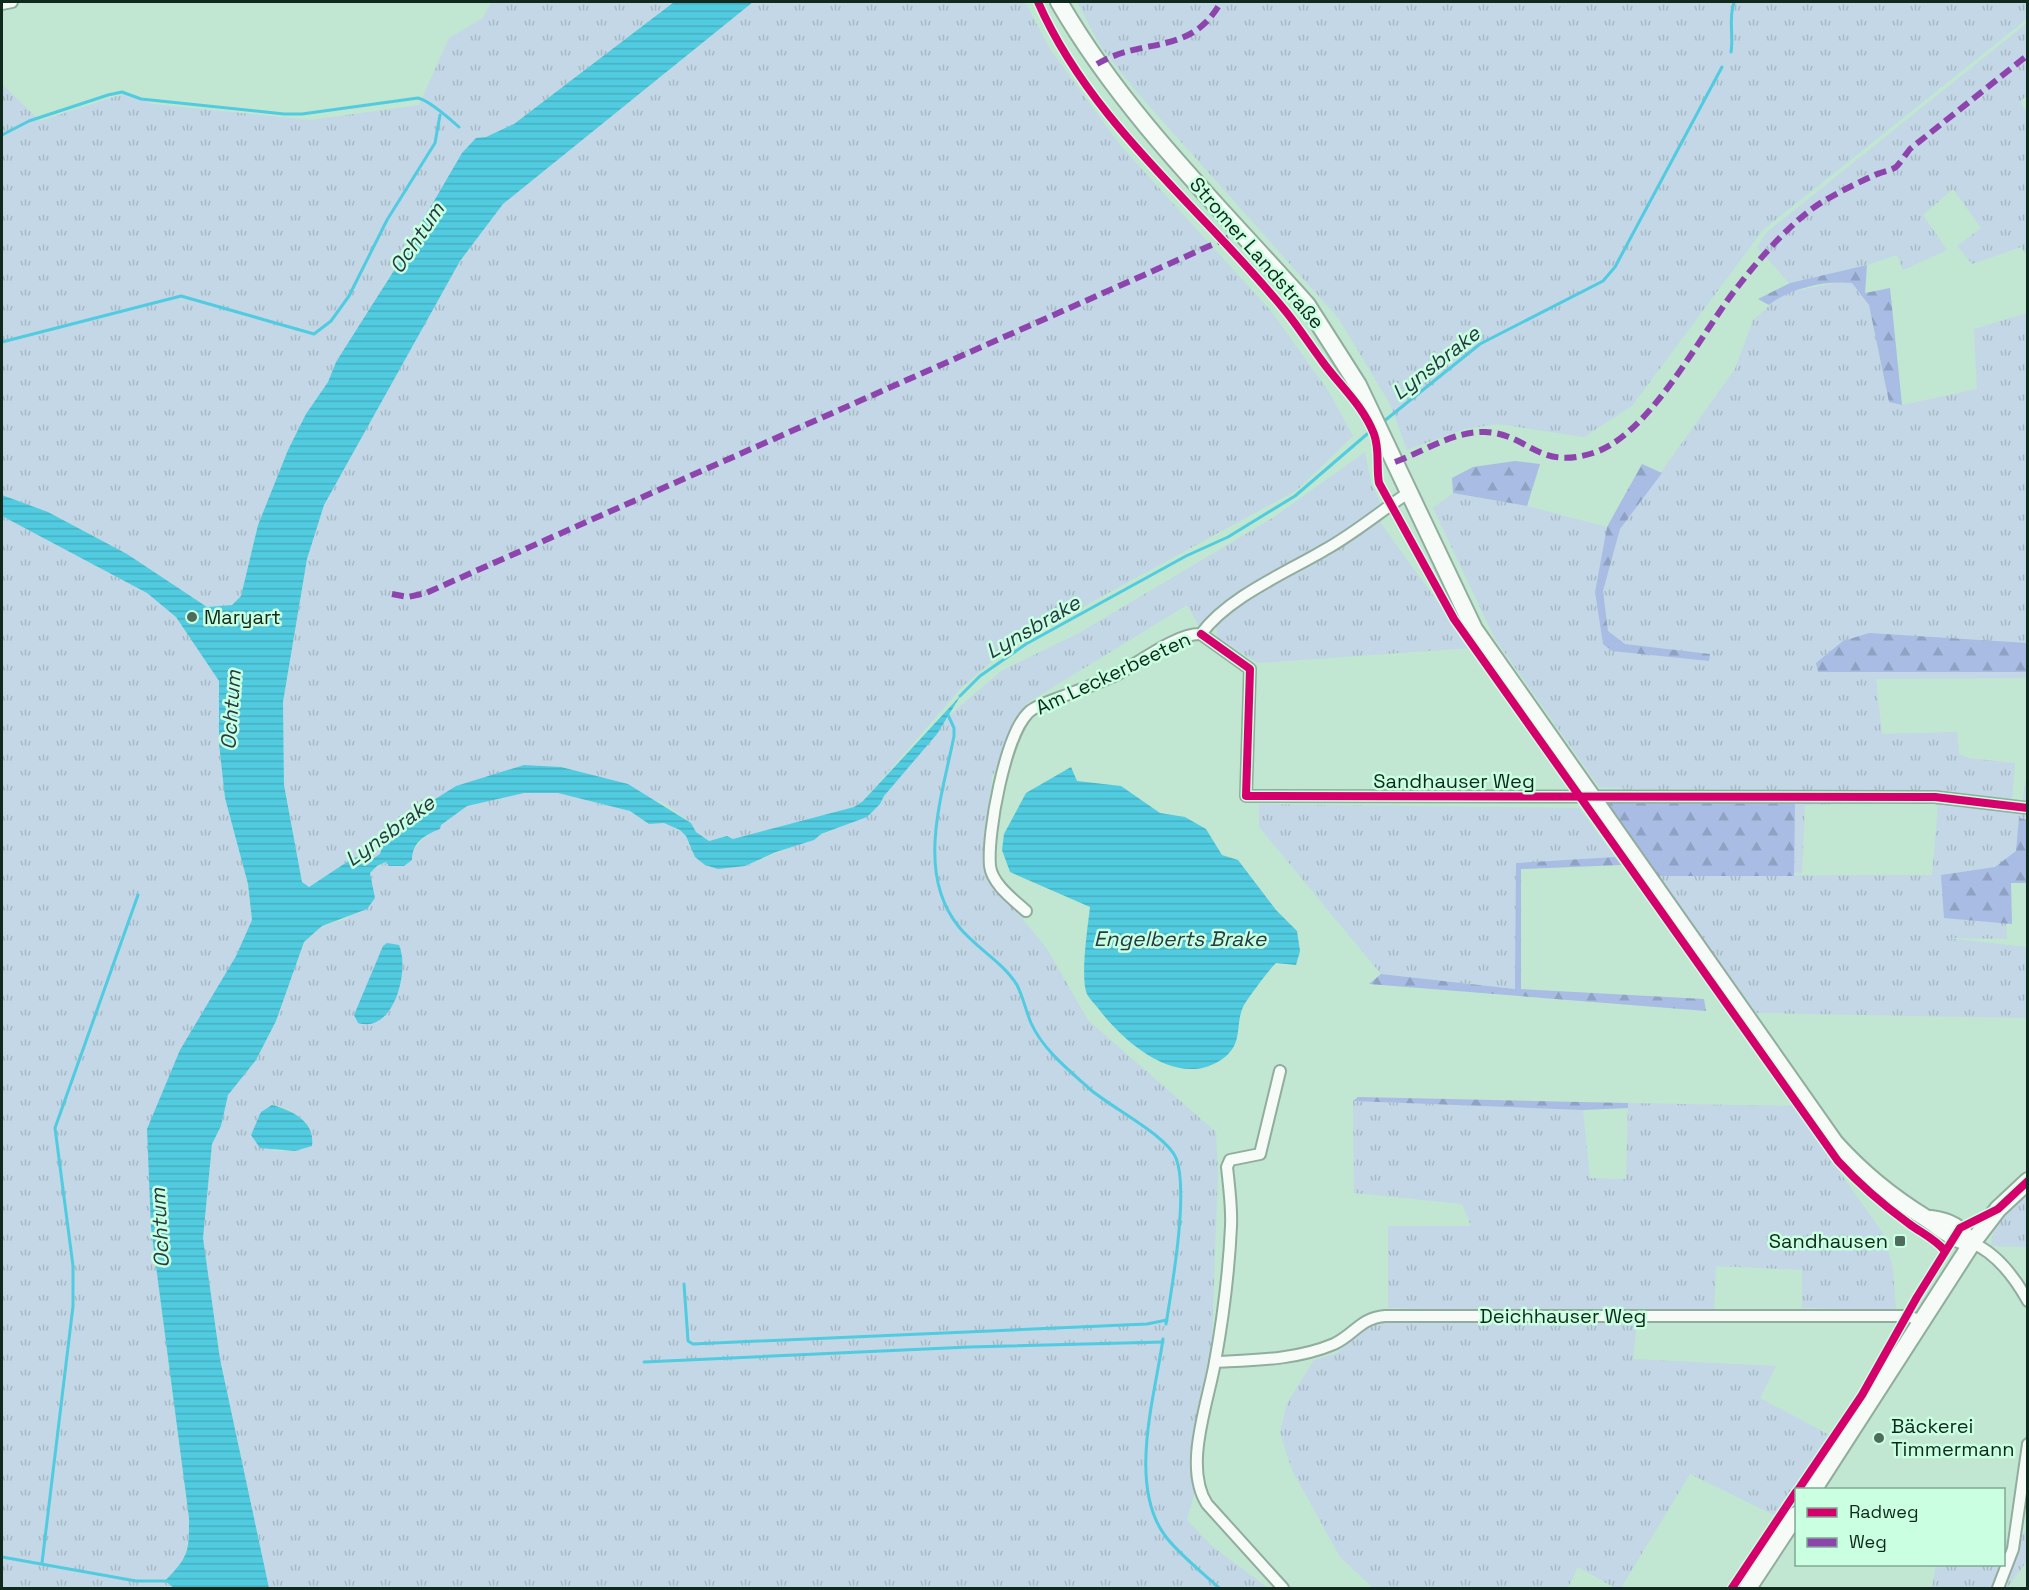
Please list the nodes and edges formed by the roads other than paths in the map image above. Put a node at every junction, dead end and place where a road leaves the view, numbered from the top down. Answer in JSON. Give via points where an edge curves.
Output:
{"nodes":[{"id":1,"x":12,"y":2,"type":"edge"},
{"id":2,"x":1059,"y":2,"type":"edge"},
{"id":3,"x":2,"y":4,"type":"edge"},
{"id":4,"x":1408,"y":493,"type":"junction"},
{"id":5,"x":1201,"y":634,"type":"junction"},
{"id":6,"x":1592,"y":798,"type":"junction"},
{"id":7,"x":2028,"y":808,"type":"edge"},
{"id":8,"x":1026,"y":911,"type":"dead end"},
{"id":9,"x":1280,"y":1071,"type":"dead end"},
{"id":10,"x":2028,"y":1181,"type":"edge"},
{"id":11,"x":1972,"y":1242,"type":"junction"},
{"id":12,"x":2028,"y":1301,"type":"edge"},
{"id":13,"x":1921,"y":1321,"type":"junction"},
{"id":14,"x":1215,"y":1362,"type":"junction"},
{"id":15,"x":2028,"y":1444,"type":"edge"},
{"id":16,"x":1814,"y":1488,"type":"edge"},
{"id":17,"x":1795,"y":1518,"type":"edge"},
{"id":18,"x":1283,"y":1588,"type":"edge"},
{"id":19,"x":1748,"y":1588,"type":"edge"},
{"id":20,"x":1998,"y":1588,"type":"edge"}],
"edges":[{"from":1,"to":3,"type":"street"},
{"from":2,"to":4,"type":"main road","name":"Stromer Landstraße","via":[[1097,64],[1155,138],[1307,304],[1345,361]]},
{"from":4,"to":5,"type":"street","name":"Am Leckerbeeten","via":[[1346,537],[1240,601]]},
{"from":4,"to":6,"type":"main road","name":"Stromer Landstraße","via":[[1474,629]]},
{"from":5,"to":6,"type":"street","name":"Sandhauser Weg","via":[[1250,669],[1246,796]]},
{"from":5,"to":8,"type":"street","name":"Am Leckerbeeten","via":[[1167,646],[1116,675],[1029,712],[1006,759],[995,806],[990,868],[1005,893]]},
{"from":6,"to":7,"type":"street","name":"Sandhauser Weg","via":[[1935,797]]},
{"from":6,"to":11,"type":"main road","name":"Stromer Landstraße","via":[[1835,1143],[1887,1193],[1953,1239]]},
{"from":9,"to":14,"type":"street","via":[[1260,1154],[1230,1160],[1227,1167],[1231,1224]]},
{"from":10,"to":11,"type":"main road","via":[[1998,1209]]},
{"from":11,"to":12,"type":"street","via":[[1998,1260]]},
{"from":11,"to":13,"type":"main road"},
{"from":13,"to":14,"type":"street","name":"Deichhauser Weg","via":[[1908,1316],[1385,1316],[1370,1317],[1336,1343],[1307,1353],[1277,1359]]},
{"from":13,"to":16,"type":"main road"},
{"from":14,"to":18,"type":"street","via":[[1200,1440],[1198,1490]]},
{"from":15,"to":20,"type":"street","via":[[2013,1549]]},
{"from":17,"to":19,"type":"main road"}]}
